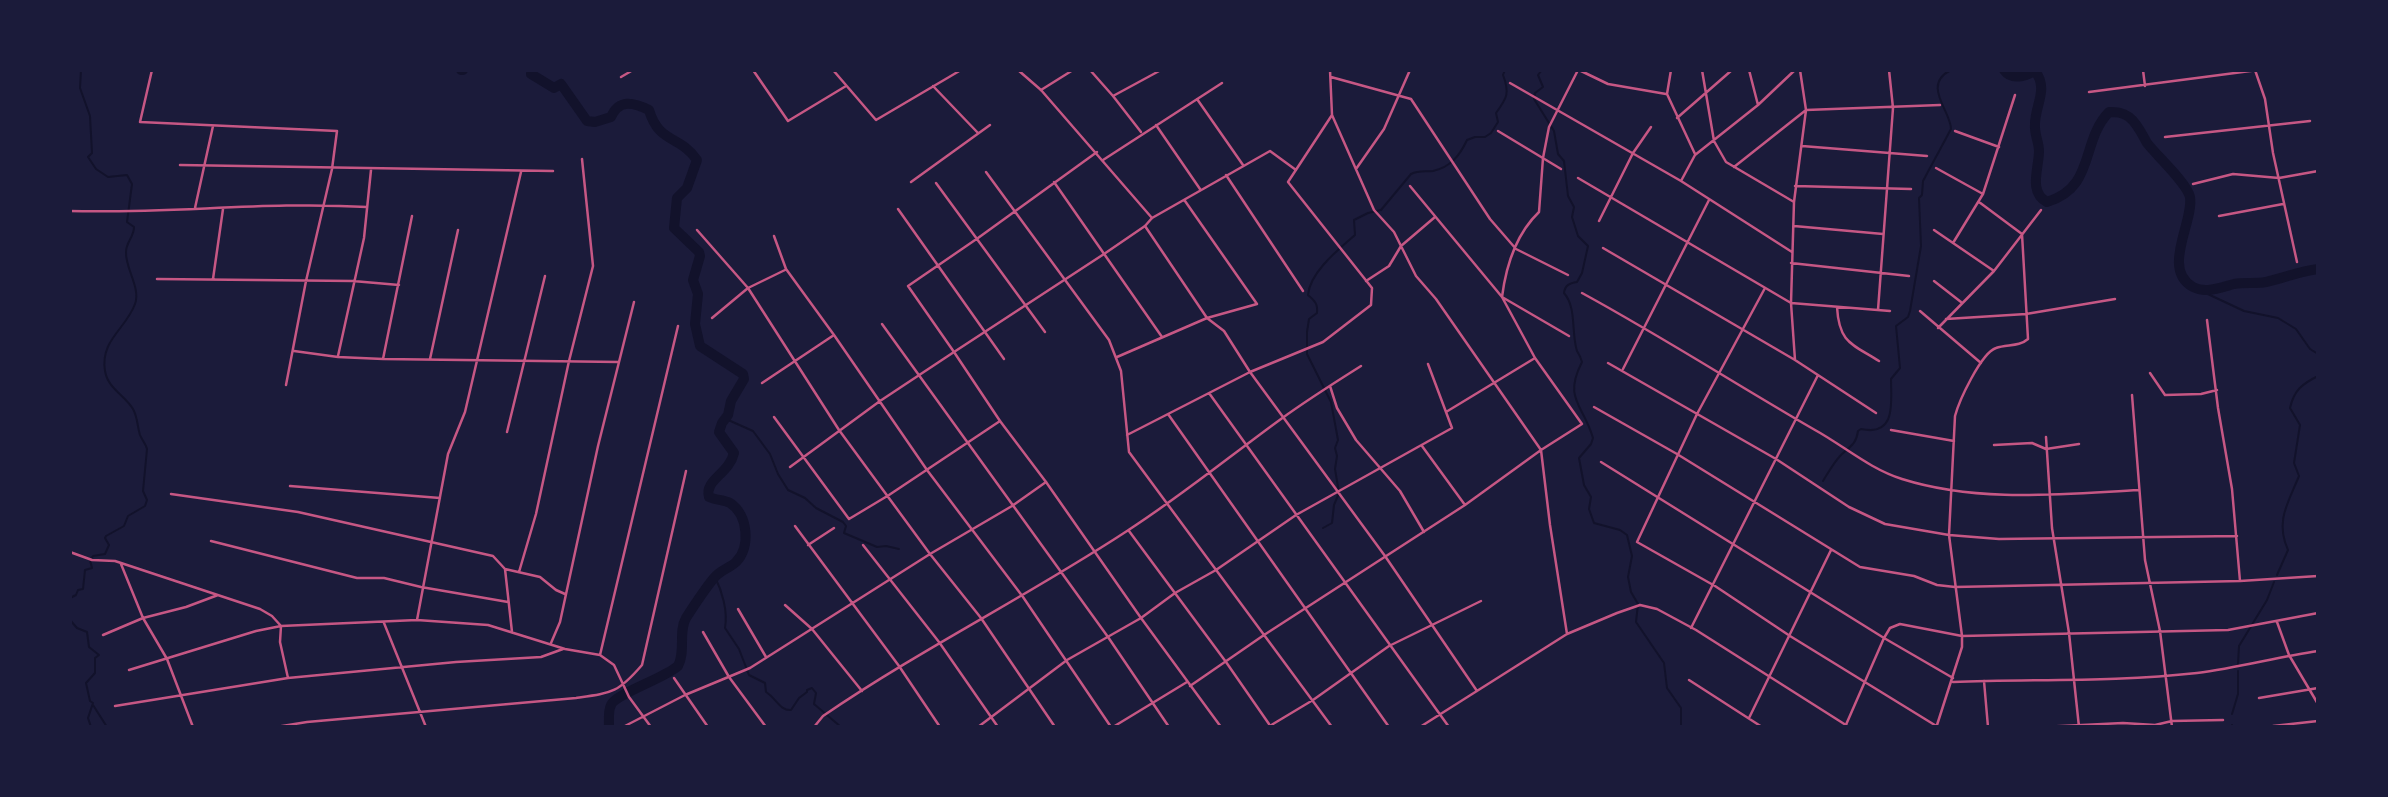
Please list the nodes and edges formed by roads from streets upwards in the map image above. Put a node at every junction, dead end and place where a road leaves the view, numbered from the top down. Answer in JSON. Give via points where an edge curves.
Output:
{"nodes":[{"id":1,"x":152,"y":70,"type":"edge"},
{"id":2,"x":634,"y":70,"type":"edge"},
{"id":3,"x":753,"y":70,"type":"edge"},
{"id":4,"x":833,"y":70,"type":"edge"},
{"id":5,"x":961,"y":70,"type":"edge"},
{"id":6,"x":1018,"y":70,"type":"edge"},
{"id":7,"x":1073,"y":70,"type":"edge"},
{"id":8,"x":1090,"y":70,"type":"edge"},
{"id":9,"x":1161,"y":70,"type":"edge"},
{"id":10,"x":1330,"y":70,"type":"edge"},
{"id":11,"x":1410,"y":70,"type":"edge"},
{"id":12,"x":1578,"y":70,"type":"edge"},
{"id":13,"x":1671,"y":70,"type":"edge"},
{"id":14,"x":1702,"y":70,"type":"edge"},
{"id":15,"x":1732,"y":70,"type":"edge"},
{"id":16,"x":1749,"y":70,"type":"edge"},
{"id":17,"x":1798,"y":70,"type":"edge"},
{"id":18,"x":1889,"y":70,"type":"edge"},
{"id":19,"x":2143,"y":70,"type":"edge"},
{"id":20,"x":2256,"y":70,"type":"edge"},
{"id":21,"x":621,"y":77,"type":"dead end"},
{"id":22,"x":1331,"y":77,"type":"junction"},
{"id":23,"x":1222,"y":83,"type":"dead end"},
{"id":24,"x":1510,"y":83,"type":"dead end"},
{"id":25,"x":846,"y":86,"type":"junction"},
{"id":26,"x":933,"y":86,"type":"junction"},
{"id":27,"x":2145,"y":86,"type":"junction"},
{"id":28,"x":1041,"y":90,"type":"junction"},
{"id":29,"x":2089,"y":92,"type":"dead end"},
{"id":30,"x":1706,"y":93,"type":"junction"},
{"id":31,"x":1667,"y":94,"type":"junction"},
{"id":32,"x":2015,"y":95,"type":"dead end"},
{"id":33,"x":1113,"y":96,"type":"junction"},
{"id":34,"x":1399,"y":96,"type":"junction"},
{"id":35,"x":1197,"y":99,"type":"junction"},
{"id":36,"x":1758,"y":105,"type":"junction"},
{"id":37,"x":1940,"y":105,"type":"dead end"},
{"id":38,"x":1893,"y":108,"type":"junction"},
{"id":39,"x":1558,"y":109,"type":"junction"},
{"id":40,"x":1806,"y":110,"type":"junction"},
{"id":41,"x":1332,"y":115,"type":"junction"},
{"id":42,"x":1677,"y":118,"type":"junction"},
{"id":43,"x":2310,"y":121,"type":"dead end"},
{"id":44,"x":213,"y":125,"type":"junction"},
{"id":45,"x":990,"y":125,"type":"dead end"},
{"id":46,"x":1156,"y":125,"type":"junction"},
{"id":47,"x":2268,"y":125,"type":"junction"},
{"id":48,"x":1651,"y":127,"type":"dead end"},
{"id":49,"x":1498,"y":131,"type":"dead end"},
{"id":50,"x":1955,"y":131,"type":"dead end"},
{"id":51,"x":978,"y":133,"type":"junction"},
{"id":52,"x":1142,"y":133,"type":"junction"},
{"id":53,"x":2165,"y":137,"type":"dead end"},
{"id":54,"x":1714,"y":141,"type":"junction"},
{"id":55,"x":1802,"y":146,"type":"junction"},
{"id":56,"x":1998,"y":147,"type":"junction"},
{"id":57,"x":1097,"y":152,"type":"junction"},
{"id":58,"x":1889,"y":152,"type":"junction"},
{"id":59,"x":1633,"y":153,"type":"junction"},
{"id":60,"x":1695,"y":155,"type":"junction"},
{"id":61,"x":1927,"y":156,"type":"dead end"},
{"id":62,"x":1543,"y":158,"type":"junction"},
{"id":63,"x":582,"y":159,"type":"dead end"},
{"id":64,"x":1103,"y":160,"type":"junction"},
{"id":65,"x":180,"y":165,"type":"dead end"},
{"id":66,"x":204,"y":166,"type":"junction"},
{"id":67,"x":1243,"y":166,"type":"junction"},
{"id":68,"x":1734,"y":167,"type":"junction"},
{"id":69,"x":1936,"y":168,"type":"dead end"},
{"id":70,"x":332,"y":169,"type":"junction"},
{"id":71,"x":1356,"y":169,"type":"junction"},
{"id":72,"x":1561,"y":169,"type":"dead end"},
{"id":73,"x":371,"y":170,"type":"junction"},
{"id":74,"x":1296,"y":170,"type":"junction"},
{"id":75,"x":553,"y":171,"type":"dead end"},
{"id":76,"x":2318,"y":171,"type":"edge"},
{"id":77,"x":521,"y":172,"type":"junction"},
{"id":78,"x":986,"y":172,"type":"dead end"},
{"id":79,"x":1226,"y":175,"type":"junction"},
{"id":80,"x":1578,"y":178,"type":"dead end"},
{"id":81,"x":2279,"y":178,"type":"junction"},
{"id":82,"x":1681,"y":181,"type":"junction"},
{"id":83,"x":911,"y":182,"type":"dead end"},
{"id":84,"x":1054,"y":182,"type":"junction"},
{"id":85,"x":936,"y":183,"type":"dead end"},
{"id":86,"x":2193,"y":184,"type":"dead end"},
{"id":87,"x":1410,"y":186,"type":"dead end"},
{"id":88,"x":1795,"y":186,"type":"junction"},
{"id":89,"x":1885,"y":188,"type":"junction"},
{"id":90,"x":1200,"y":189,"type":"junction"},
{"id":91,"x":1912,"y":189,"type":"dead end"},
{"id":92,"x":1983,"y":194,"type":"junction"},
{"id":93,"x":1611,"y":196,"type":"junction"},
{"id":94,"x":1709,"y":200,"type":"junction"},
{"id":95,"x":1185,"y":201,"type":"junction"},
{"id":96,"x":1794,"y":202,"type":"junction"},
{"id":97,"x":1979,"y":202,"type":"junction"},
{"id":98,"x":2283,"y":204,"type":"junction"},
{"id":99,"x":322,"y":205,"type":"junction"},
{"id":100,"x":367,"y":207,"type":"junction"},
{"id":101,"x":195,"y":209,"type":"junction"},
{"id":102,"x":223,"y":209,"type":"junction"},
{"id":103,"x":898,"y":209,"type":"dead end"},
{"id":104,"x":1015,"y":209,"type":"junction"},
{"id":105,"x":2041,"y":210,"type":"dead end"},
{"id":106,"x":70,"y":211,"type":"edge"},
{"id":107,"x":412,"y":216,"type":"dead end"},
{"id":108,"x":2219,"y":216,"type":"dead end"},
{"id":109,"x":1435,"y":217,"type":"junction"},
{"id":110,"x":1152,"y":218,"type":"junction"},
{"id":111,"x":1600,"y":221,"type":"dead end"},
{"id":112,"x":1145,"y":226,"type":"junction"},
{"id":113,"x":1794,"y":226,"type":"junction"},
{"id":114,"x":458,"y":230,"type":"dead end"},
{"id":115,"x":697,"y":230,"type":"dead end"},
{"id":116,"x":1934,"y":230,"type":"dead end"},
{"id":117,"x":1882,"y":234,"type":"junction"},
{"id":118,"x":2022,"y":234,"type":"junction"},
{"id":119,"x":774,"y":236,"type":"dead end"},
{"id":120,"x":978,"y":238,"type":"junction"},
{"id":121,"x":1953,"y":243,"type":"junction"},
{"id":122,"x":1687,"y":244,"type":"junction"},
{"id":123,"x":1401,"y":246,"type":"junction"},
{"id":124,"x":1603,"y":248,"type":"dead end"},
{"id":125,"x":1516,"y":249,"type":"junction"},
{"id":126,"x":1791,"y":252,"type":"junction"},
{"id":127,"x":1104,"y":254,"type":"junction"},
{"id":128,"x":2297,"y":262,"type":"dead end"},
{"id":129,"x":1791,"y":263,"type":"junction"},
{"id":130,"x":939,"y":265,"type":"junction"},
{"id":131,"x":786,"y":269,"type":"junction"},
{"id":132,"x":1994,"y":271,"type":"junction"},
{"id":133,"x":1880,"y":273,"type":"junction"},
{"id":134,"x":1568,"y":275,"type":"dead end"},
{"id":135,"x":545,"y":276,"type":"dead end"},
{"id":136,"x":1909,"y":276,"type":"dead end"},
{"id":137,"x":157,"y":279,"type":"dead end"},
{"id":138,"x":213,"y":279,"type":"junction"},
{"id":139,"x":1066,"y":279,"type":"junction"},
{"id":140,"x":306,"y":281,"type":"junction"},
{"id":141,"x":353,"y":281,"type":"junction"},
{"id":142,"x":1366,"y":281,"type":"junction"},
{"id":143,"x":1934,"y":281,"type":"dead end"},
{"id":144,"x":399,"y":285,"type":"junction"},
{"id":145,"x":1665,"y":285,"type":"junction"},
{"id":146,"x":748,"y":288,"type":"junction"},
{"id":147,"x":1765,"y":288,"type":"junction"},
{"id":148,"x":1303,"y":291,"type":"dead end"},
{"id":149,"x":1582,"y":293,"type":"dead end"},
{"id":150,"x":1502,"y":297,"type":"junction"},
{"id":151,"x":2115,"y":299,"type":"dead end"},
{"id":152,"x":634,"y":302,"type":"dead end"},
{"id":153,"x":1961,"y":302,"type":"junction"},
{"id":154,"x":1791,"y":303,"type":"junction"},
{"id":155,"x":1026,"y":304,"type":"junction"},
{"id":156,"x":1837,"y":307,"type":"junction"},
{"id":157,"x":1878,"y":310,"type":"junction"},
{"id":158,"x":1890,"y":311,"type":"dead end"},
{"id":159,"x":1920,"y":311,"type":"dead end"},
{"id":160,"x":2026,"y":314,"type":"junction"},
{"id":161,"x":712,"y":318,"type":"dead end"},
{"id":162,"x":1207,"y":318,"type":"junction"},
{"id":163,"x":1946,"y":319,"type":"junction"},
{"id":164,"x":2207,"y":320,"type":"dead end"},
{"id":165,"x":882,"y":324,"type":"dead end"},
{"id":166,"x":678,"y":326,"type":"dead end"},
{"id":167,"x":1643,"y":327,"type":"junction"},
{"id":168,"x":1938,"y":328,"type":"junction"},
{"id":169,"x":1741,"y":330,"type":"junction"},
{"id":170,"x":985,"y":331,"type":"junction"},
{"id":171,"x":1045,"y":332,"type":"dead end"},
{"id":172,"x":834,"y":335,"type":"junction"},
{"id":173,"x":1569,"y":335,"type":"dead end"},
{"id":174,"x":1163,"y":338,"type":"junction"},
{"id":175,"x":292,"y":351,"type":"junction"},
{"id":176,"x":954,"y":352,"type":"junction"},
{"id":177,"x":338,"y":357,"type":"junction"},
{"id":178,"x":1117,"y":357,"type":"junction"},
{"id":179,"x":1535,"y":358,"type":"junction"},
{"id":180,"x":383,"y":359,"type":"junction"},
{"id":181,"x":430,"y":359,"type":"junction"},
{"id":182,"x":1003,"y":359,"type":"dead end"},
{"id":183,"x":476,"y":360,"type":"junction"},
{"id":184,"x":524,"y":360,"type":"junction"},
{"id":185,"x":795,"y":360,"type":"junction"},
{"id":186,"x":1795,"y":360,"type":"junction"},
{"id":187,"x":569,"y":361,"type":"junction"},
{"id":188,"x":619,"y":362,"type":"junction"},
{"id":189,"x":1879,"y":362,"type":"dead end"},
{"id":190,"x":1608,"y":363,"type":"dead end"},
{"id":191,"x":1981,"y":363,"type":"junction"},
{"id":192,"x":1428,"y":364,"type":"dead end"},
{"id":193,"x":1361,"y":366,"type":"dead end"},
{"id":194,"x":1622,"y":370,"type":"junction"},
{"id":195,"x":1250,"y":372,"type":"junction"},
{"id":196,"x":1720,"y":372,"type":"junction"},
{"id":197,"x":2150,"y":373,"type":"dead end"},
{"id":198,"x":1818,"y":375,"type":"junction"},
{"id":199,"x":919,"y":376,"type":"junction"},
{"id":200,"x":762,"y":383,"type":"dead end"},
{"id":201,"x":1495,"y":383,"type":"junction"},
{"id":202,"x":286,"y":385,"type":"dead end"},
{"id":203,"x":1326,"y":388,"type":"junction"},
{"id":204,"x":2217,"y":390,"type":"junction"},
{"id":205,"x":1209,"y":393,"type":"junction"},
{"id":206,"x":2132,"y":395,"type":"dead end"},
{"id":207,"x":880,"y":401,"type":"junction"},
{"id":208,"x":1594,"y":407,"type":"dead end"},
{"id":209,"x":1446,"y":412,"type":"junction"},
{"id":210,"x":1876,"y":413,"type":"dead end"},
{"id":211,"x":1168,"y":414,"type":"junction"},
{"id":212,"x":1697,"y":414,"type":"junction"},
{"id":213,"x":774,"y":417,"type":"dead end"},
{"id":214,"x":1284,"y":417,"type":"junction"},
{"id":215,"x":1797,"y":420,"type":"junction"},
{"id":216,"x":1000,"y":421,"type":"junction"},
{"id":217,"x":839,"y":430,"type":"junction"},
{"id":218,"x":1891,"y":430,"type":"dead end"},
{"id":219,"x":506,"y":432,"type":"dead end"},
{"id":220,"x":1127,"y":435,"type":"junction"},
{"id":221,"x":2046,"y":437,"type":"dead end"},
{"id":222,"x":1954,"y":442,"type":"junction"},
{"id":223,"x":967,"y":443,"type":"junction"},
{"id":224,"x":1247,"y":444,"type":"junction"},
{"id":225,"x":2079,"y":444,"type":"dead end"},
{"id":226,"x":1421,"y":445,"type":"junction"},
{"id":227,"x":1994,"y":446,"type":"dead end"},
{"id":228,"x":2046,"y":449,"type":"junction"},
{"id":229,"x":1541,"y":450,"type":"junction"},
{"id":230,"x":1677,"y":454,"type":"junction"},
{"id":231,"x":803,"y":456,"type":"junction"},
{"id":232,"x":1776,"y":459,"type":"junction"},
{"id":233,"x":1601,"y":462,"type":"dead end"},
{"id":234,"x":790,"y":467,"type":"dead end"},
{"id":235,"x":1380,"y":468,"type":"junction"},
{"id":236,"x":927,"y":470,"type":"junction"},
{"id":237,"x":686,"y":471,"type":"dead end"},
{"id":238,"x":1209,"y":473,"type":"junction"},
{"id":239,"x":1046,"y":482,"type":"junction"},
{"id":240,"x":290,"y":486,"type":"dead end"},
{"id":241,"x":1951,"y":489,"type":"junction"},
{"id":242,"x":2139,"y":490,"type":"junction"},
{"id":243,"x":1339,"y":493,"type":"junction"},
{"id":244,"x":171,"y":494,"type":"dead end"},
{"id":245,"x":2049,"y":494,"type":"junction"},
{"id":246,"x":889,"y":495,"type":"junction"},
{"id":247,"x":440,"y":498,"type":"junction"},
{"id":248,"x":1658,"y":498,"type":"junction"},
{"id":249,"x":1168,"y":502,"type":"junction"},
{"id":250,"x":1755,"y":502,"type":"junction"},
{"id":251,"x":1012,"y":506,"type":"junction"},
{"id":252,"x":1465,"y":506,"type":"junction"},
{"id":253,"x":1296,"y":515,"type":"junction"},
{"id":254,"x":794,"y":526,"type":"dead end"},
{"id":255,"x":834,"y":528,"type":"dead end"},
{"id":256,"x":1128,"y":530,"type":"junction"},
{"id":257,"x":971,"y":531,"type":"junction"},
{"id":258,"x":1424,"y":532,"type":"junction"},
{"id":259,"x":1949,"y":536,"type":"junction"},
{"id":260,"x":2237,"y":536,"type":"junction"},
{"id":261,"x":2143,"y":537,"type":"junction"},
{"id":262,"x":2054,"y":539,"type":"junction"},
{"id":263,"x":211,"y":541,"type":"dead end"},
{"id":264,"x":431,"y":541,"type":"junction"},
{"id":265,"x":1258,"y":541,"type":"junction"},
{"id":266,"x":1734,"y":544,"type":"junction"},
{"id":267,"x":808,"y":545,"type":"junction"},
{"id":268,"x":863,"y":545,"type":"dead end"},
{"id":269,"x":1831,"y":550,"type":"junction"},
{"id":270,"x":70,"y":552,"type":"edge"},
{"id":271,"x":1094,"y":552,"type":"junction"},
{"id":272,"x":930,"y":554,"type":"junction"},
{"id":273,"x":1385,"y":556,"type":"junction"},
{"id":274,"x":121,"y":563,"type":"junction"},
{"id":275,"x":505,"y":569,"type":"junction"},
{"id":276,"x":1216,"y":570,"type":"junction"},
{"id":277,"x":519,"y":572,"type":"junction"},
{"id":278,"x":1060,"y":573,"type":"junction"},
{"id":279,"x":2318,"y":576,"type":"edge"},
{"id":280,"x":890,"y":580,"type":"junction"},
{"id":281,"x":2240,"y":581,"type":"junction"},
{"id":282,"x":1345,"y":583,"type":"junction"},
{"id":283,"x":2059,"y":583,"type":"junction"},
{"id":284,"x":2150,"y":584,"type":"junction"},
{"id":285,"x":1714,"y":586,"type":"junction"},
{"id":286,"x":421,"y":587,"type":"junction"},
{"id":287,"x":1955,"y":587,"type":"junction"},
{"id":288,"x":1810,"y":591,"type":"junction"},
{"id":289,"x":1175,"y":593,"type":"junction"},
{"id":290,"x":565,"y":594,"type":"junction"},
{"id":291,"x":218,"y":595,"type":"junction"},
{"id":292,"x":1023,"y":597,"type":"junction"},
{"id":293,"x":1481,"y":601,"type":"dead end"},
{"id":294,"x":508,"y":602,"type":"junction"},
{"id":295,"x":852,"y":604,"type":"junction"},
{"id":296,"x":785,"y":605,"type":"dead end"},
{"id":297,"x":1306,"y":608,"type":"junction"},
{"id":298,"x":737,"y":609,"type":"dead end"},
{"id":299,"x":2318,"y":613,"type":"edge"},
{"id":300,"x":144,"y":618,"type":"junction"},
{"id":301,"x":981,"y":618,"type":"junction"},
{"id":302,"x":1141,"y":618,"type":"junction"},
{"id":303,"x":416,"y":620,"type":"junction"},
{"id":304,"x":2277,"y":622,"type":"junction"},
{"id":305,"x":384,"y":623,"type":"junction"},
{"id":306,"x":1433,"y":624,"type":"junction"},
{"id":307,"x":281,"y":626,"type":"junction"},
{"id":308,"x":1691,"y":628,"type":"junction"},
{"id":309,"x":812,"y":629,"type":"junction"},
{"id":310,"x":2160,"y":631,"type":"junction"},
{"id":311,"x":512,"y":632,"type":"junction"},
{"id":312,"x":704,"y":632,"type":"dead end"},
{"id":313,"x":2069,"y":633,"type":"junction"},
{"id":314,"x":1567,"y":634,"type":"junction"},
{"id":315,"x":103,"y":635,"type":"dead end"},
{"id":316,"x":1264,"y":635,"type":"junction"},
{"id":317,"x":1790,"y":636,"type":"junction"},
{"id":318,"x":1962,"y":636,"type":"junction"},
{"id":319,"x":1108,"y":637,"type":"junction"},
{"id":320,"x":1884,"y":638,"type":"junction"},
{"id":321,"x":939,"y":642,"type":"junction"},
{"id":322,"x":551,"y":643,"type":"junction"},
{"id":323,"x":1390,"y":646,"type":"junction"},
{"id":324,"x":565,"y":649,"type":"junction"},
{"id":325,"x":2318,"y":652,"type":"edge"},
{"id":326,"x":600,"y":654,"type":"junction"},
{"id":327,"x":2289,"y":656,"type":"junction"},
{"id":328,"x":766,"y":658,"type":"junction"},
{"id":329,"x":167,"y":659,"type":"junction"},
{"id":330,"x":1067,"y":660,"type":"junction"},
{"id":331,"x":1226,"y":662,"type":"junction"},
{"id":332,"x":402,"y":667,"type":"junction"},
{"id":333,"x":899,"y":667,"type":"junction"},
{"id":334,"x":129,"y":670,"type":"dead end"},
{"id":335,"x":1352,"y":674,"type":"junction"},
{"id":336,"x":2167,"y":675,"type":"junction"},
{"id":337,"x":729,"y":677,"type":"junction"},
{"id":338,"x":288,"y":678,"type":"junction"},
{"id":339,"x":674,"y":678,"type":"dead end"},
{"id":340,"x":1769,"y":678,"type":"junction"},
{"id":341,"x":2074,"y":679,"type":"junction"},
{"id":342,"x":1689,"y":680,"type":"dead end"},
{"id":343,"x":1953,"y":680,"type":"junction"},
{"id":344,"x":1865,"y":681,"type":"junction"},
{"id":345,"x":1984,"y":681,"type":"junction"},
{"id":346,"x":1189,"y":684,"type":"junction"},
{"id":347,"x":624,"y":685,"type":"junction"},
{"id":348,"x":2318,"y":688,"type":"edge"},
{"id":349,"x":2309,"y":689,"type":"junction"},
{"id":350,"x":1030,"y":690,"type":"junction"},
{"id":351,"x":862,"y":691,"type":"junction"},
{"id":352,"x":1477,"y":691,"type":"junction"},
{"id":353,"x":180,"y":694,"type":"junction"},
{"id":354,"x":685,"y":695,"type":"junction"},
{"id":355,"x":2259,"y":698,"type":"dead end"},
{"id":356,"x":1313,"y":700,"type":"junction"},
{"id":357,"x":1153,"y":704,"type":"junction"},
{"id":358,"x":2318,"y":704,"type":"edge"},
{"id":359,"x":116,"y":706,"type":"dead end"},
{"id":360,"x":420,"y":713,"type":"junction"},
{"id":361,"x":1440,"y":714,"type":"junction"},
{"id":362,"x":643,"y":716,"type":"junction"},
{"id":363,"x":991,"y":718,"type":"junction"},
{"id":364,"x":1749,"y":719,"type":"junction"},
{"id":365,"x":2223,"y":720,"type":"dead end"},
{"id":366,"x":2172,"y":721,"type":"junction"},
{"id":367,"x":2318,"y":721,"type":"edge"},
{"id":368,"x":307,"y":722,"type":"junction"},
{"id":369,"x":1269,"y":726,"type":"edge"},
{"id":370,"x":1846,"y":726,"type":"edge"},
{"id":371,"x":2078,"y":726,"type":"edge"},
{"id":372,"x":2273,"y":726,"type":"edge"},
{"id":373,"x":193,"y":727,"type":"edge"},
{"id":374,"x":276,"y":727,"type":"edge"},
{"id":375,"x":310,"y":727,"type":"edge"},
{"id":376,"x":426,"y":727,"type":"edge"},
{"id":377,"x":623,"y":727,"type":"edge"},
{"id":378,"x":651,"y":727,"type":"edge"},
{"id":379,"x":708,"y":727,"type":"edge"},
{"id":380,"x":766,"y":727,"type":"edge"},
{"id":381,"x":814,"y":727,"type":"edge"},
{"id":382,"x":940,"y":727,"type":"edge"},
{"id":383,"x":978,"y":727,"type":"edge"},
{"id":384,"x":998,"y":727,"type":"edge"},
{"id":385,"x":1055,"y":727,"type":"edge"},
{"id":386,"x":1112,"y":727,"type":"edge"},
{"id":387,"x":1169,"y":727,"type":"edge"},
{"id":388,"x":1221,"y":727,"type":"edge"},
{"id":389,"x":1332,"y":727,"type":"edge"},
{"id":390,"x":1389,"y":727,"type":"edge"},
{"id":391,"x":1420,"y":727,"type":"edge"},
{"id":392,"x":1449,"y":727,"type":"edge"},
{"id":393,"x":1762,"y":727,"type":"edge"},
{"id":394,"x":1937,"y":727,"type":"edge"},
{"id":395,"x":1987,"y":727,"type":"edge"},
{"id":396,"x":2041,"y":727,"type":"edge"},
{"id":397,"x":2172,"y":727,"type":"edge"}],
"edges":[{"from":1,"to":44,"type":"street","via":[[140,122]]},
{"from":2,"to":21,"type":"street"},
{"from":3,"to":25,"type":"street","via":[[788,121]]},
{"from":4,"to":25,"type":"street"},
{"from":5,"to":26,"type":"street"},
{"from":6,"to":28,"type":"street"},
{"from":7,"to":28,"type":"street"},
{"from":8,"to":33,"type":"street"},
{"from":9,"to":33,"type":"street"},
{"from":10,"to":22,"type":"street"},
{"from":11,"to":34,"type":"street"},
{"from":12,"to":31,"type":"street","via":[[1608,84]]},
{"from":12,"to":39,"type":"street"},
{"from":13,"to":31,"type":"street"},
{"from":14,"to":30,"type":"street"},
{"from":15,"to":30,"type":"street"},
{"from":16,"to":36,"type":"street"},
{"from":17,"to":36,"type":"street"},
{"from":17,"to":40,"type":"street"},
{"from":18,"to":38,"type":"street"},
{"from":19,"to":27,"type":"street"},
{"from":20,"to":27,"type":"street"},
{"from":20,"to":47,"type":"street"},
{"from":22,"to":34,"type":"street"},
{"from":22,"to":41,"type":"street"},
{"from":23,"to":35,"type":"street"},
{"from":24,"to":39,"type":"street"},
{"from":25,"to":26,"type":"street","via":[[876,120]]},
{"from":26,"to":51,"type":"street"},
{"from":27,"to":29,"type":"street"},
{"from":28,"to":57,"type":"street"},
{"from":30,"to":42,"type":"street"},
{"from":30,"to":54,"type":"street"},
{"from":31,"to":42,"type":"street"},
{"from":32,"to":56,"type":"street"},
{"from":33,"to":52,"type":"street"},
{"from":34,"to":71,"type":"street","via":[[1384,129]]},
{"from":34,"to":125,"type":"street","via":[[1411,99],[1490,219]]},
{"from":35,"to":46,"type":"street"},
{"from":35,"to":67,"type":"street"},
{"from":36,"to":54,"type":"street"},
{"from":37,"to":38,"type":"street"},
{"from":38,"to":40,"type":"street"},
{"from":38,"to":58,"type":"street"},
{"from":39,"to":59,"type":"street"},
{"from":39,"to":62,"type":"street"},
{"from":40,"to":55,"type":"street"},
{"from":40,"to":68,"type":"street"},
{"from":41,"to":71,"type":"street"},
{"from":41,"to":74,"type":"street"},
{"from":42,"to":60,"type":"street"},
{"from":43,"to":47,"type":"street"},
{"from":44,"to":66,"type":"street"},
{"from":44,"to":70,"type":"street","via":[[337,131]]},
{"from":45,"to":51,"type":"street"},
{"from":46,"to":52,"type":"street"},
{"from":46,"to":90,"type":"street"},
{"from":47,"to":53,"type":"street"},
{"from":47,"to":81,"type":"street"},
{"from":48,"to":59,"type":"street"},
{"from":49,"to":62,"type":"street"},
{"from":50,"to":56,"type":"street"},
{"from":51,"to":83,"type":"street"},
{"from":52,"to":64,"type":"street"},
{"from":54,"to":60,"type":"street"},
{"from":54,"to":68,"type":"street"},
{"from":55,"to":58,"type":"street"},
{"from":55,"to":88,"type":"street"},
{"from":56,"to":92,"type":"street"},
{"from":57,"to":64,"type":"street"},
{"from":57,"to":84,"type":"street"},
{"from":58,"to":61,"type":"street"},
{"from":58,"to":89,"type":"street"},
{"from":59,"to":82,"type":"street"},
{"from":59,"to":93,"type":"street"},
{"from":60,"to":82,"type":"street"},
{"from":62,"to":72,"type":"street"},
{"from":62,"to":125,"type":"street","via":[[1539,212],[1524,226]]},
{"from":63,"to":187,"type":"street","via":[[593,266]]},
{"from":64,"to":110,"type":"street"},
{"from":65,"to":66,"type":"street"},
{"from":66,"to":70,"type":"street"},
{"from":66,"to":101,"type":"street"},
{"from":67,"to":74,"type":"street","via":[[1270,151]]},
{"from":67,"to":79,"type":"street"},
{"from":68,"to":96,"type":"street"},
{"from":69,"to":92,"type":"street"},
{"from":70,"to":73,"type":"street"},
{"from":70,"to":99,"type":"street"},
{"from":71,"to":123,"type":"street","via":[[1375,211]]},
{"from":73,"to":77,"type":"street"},
{"from":73,"to":100,"type":"street"},
{"from":74,"to":142,"type":"street","via":[[1288,182]]},
{"from":75,"to":77,"type":"street"},
{"from":76,"to":81,"type":"street"},
{"from":77,"to":183,"type":"street"},
{"from":78,"to":104,"type":"street"},
{"from":79,"to":90,"type":"street"},
{"from":79,"to":148,"type":"street"},
{"from":80,"to":93,"type":"street"},
{"from":81,"to":86,"type":"street","via":[[2233,174]]},
{"from":81,"to":98,"type":"street"},
{"from":82,"to":94,"type":"street"},
{"from":84,"to":104,"type":"street"},
{"from":84,"to":127,"type":"street"},
{"from":85,"to":120,"type":"street"},
{"from":87,"to":109,"type":"street"},
{"from":88,"to":89,"type":"street"},
{"from":88,"to":96,"type":"street"},
{"from":89,"to":91,"type":"street"},
{"from":89,"to":117,"type":"street"},
{"from":90,"to":95,"type":"street"},
{"from":92,"to":97,"type":"street"},
{"from":93,"to":111,"type":"street"},
{"from":93,"to":122,"type":"street"},
{"from":94,"to":122,"type":"street"},
{"from":94,"to":126,"type":"street"},
{"from":95,"to":110,"type":"street"},
{"from":95,"to":162,"type":"street","via":[[1257,304]]},
{"from":96,"to":113,"type":"street"},
{"from":97,"to":118,"type":"street"},
{"from":97,"to":121,"type":"street"},
{"from":98,"to":108,"type":"street"},
{"from":98,"to":128,"type":"street"},
{"from":99,"to":100,"type":"street"},
{"from":99,"to":102,"type":"street"},
{"from":99,"to":140,"type":"street"},
{"from":100,"to":141,"type":"street"},
{"from":101,"to":102,"type":"street"},
{"from":101,"to":106,"type":"street"},
{"from":102,"to":138,"type":"street"},
{"from":103,"to":130,"type":"street"},
{"from":104,"to":120,"type":"street"},
{"from":104,"to":139,"type":"street"},
{"from":105,"to":118,"type":"street"},
{"from":107,"to":144,"type":"street"},
{"from":109,"to":123,"type":"street"},
{"from":109,"to":150,"type":"street"},
{"from":110,"to":112,"type":"street"},
{"from":112,"to":127,"type":"street"},
{"from":112,"to":162,"type":"street"},
{"from":113,"to":117,"type":"street"},
{"from":113,"to":126,"type":"street"},
{"from":114,"to":181,"type":"street"},
{"from":115,"to":146,"type":"street"},
{"from":116,"to":121,"type":"street"},
{"from":117,"to":133,"type":"street"},
{"from":118,"to":132,"type":"street"},
{"from":118,"to":160,"type":"street"},
{"from":119,"to":131,"type":"street"},
{"from":120,"to":130,"type":"street"},
{"from":120,"to":155,"type":"street"},
{"from":121,"to":132,"type":"street"},
{"from":122,"to":145,"type":"street"},
{"from":122,"to":147,"type":"street"},
{"from":123,"to":142,"type":"street","via":[[1389,266]]},
{"from":123,"to":201,"type":"street","via":[[1416,276]]},
{"from":124,"to":145,"type":"street"},
{"from":125,"to":134,"type":"street"},
{"from":125,"to":150,"type":"street","via":[[1506,268]]},
{"from":126,"to":129,"type":"street"},
{"from":127,"to":139,"type":"street"},
{"from":127,"to":174,"type":"street"},
{"from":129,"to":133,"type":"street"},
{"from":129,"to":154,"type":"street"},
{"from":130,"to":170,"type":"street"},
{"from":130,"to":176,"type":"street","via":[[908,286]]},
{"from":131,"to":146,"type":"street"},
{"from":131,"to":172,"type":"street"},
{"from":132,"to":153,"type":"street"},
{"from":133,"to":136,"type":"street"},
{"from":133,"to":157,"type":"street"},
{"from":135,"to":184,"type":"street"},
{"from":137,"to":138,"type":"street"},
{"from":138,"to":140,"type":"street"},
{"from":139,"to":155,"type":"street"},
{"from":139,"to":178,"type":"street"},
{"from":140,"to":141,"type":"street"},
{"from":140,"to":175,"type":"street"},
{"from":141,"to":144,"type":"street"},
{"from":141,"to":177,"type":"street"},
{"from":142,"to":195,"type":"street","via":[[1372,288],[1371,305],[1323,342]]},
{"from":143,"to":153,"type":"street"},
{"from":144,"to":180,"type":"street"},
{"from":145,"to":167,"type":"street"},
{"from":145,"to":169,"type":"street"},
{"from":146,"to":161,"type":"street"},
{"from":146,"to":185,"type":"street"},
{"from":147,"to":154,"type":"street"},
{"from":147,"to":169,"type":"street"},
{"from":149,"to":167,"type":"street"},
{"from":150,"to":173,"type":"street"},
{"from":150,"to":179,"type":"street"},
{"from":151,"to":160,"type":"street"},
{"from":152,"to":188,"type":"street"},
{"from":153,"to":163,"type":"street"},
{"from":154,"to":156,"type":"street"},
{"from":154,"to":186,"type":"street"},
{"from":155,"to":170,"type":"street"},
{"from":155,"to":171,"type":"street"},
{"from":156,"to":157,"type":"street"},
{"from":156,"to":189,"type":"street","via":[[1838,326],[1848,342]]},
{"from":157,"to":158,"type":"street"},
{"from":159,"to":168,"type":"street"},
{"from":160,"to":163,"type":"street"},
{"from":160,"to":191,"type":"street","via":[[2028,339],[1995,348]]},
{"from":162,"to":174,"type":"street"},
{"from":162,"to":195,"type":"street","via":[[1224,331]]},
{"from":163,"to":168,"type":"street"},
{"from":164,"to":204,"type":"street"},
{"from":165,"to":199,"type":"street"},
{"from":166,"to":326,"type":"street"},
{"from":167,"to":194,"type":"street"},
{"from":167,"to":196,"type":"street"},
{"from":168,"to":191,"type":"street"},
{"from":169,"to":186,"type":"street"},
{"from":169,"to":196,"type":"street"},
{"from":170,"to":176,"type":"street"},
{"from":170,"to":182,"type":"street"},
{"from":172,"to":185,"type":"street"},
{"from":172,"to":207,"type":"street"},
{"from":174,"to":178,"type":"street"},
{"from":175,"to":177,"type":"street"},
{"from":175,"to":202,"type":"street"},
{"from":176,"to":199,"type":"street"},
{"from":176,"to":216,"type":"street"},
{"from":177,"to":180,"type":"street"},
{"from":178,"to":220,"type":"street"},
{"from":179,"to":201,"type":"street"},
{"from":179,"to":229,"type":"street","via":[[1582,424]]},
{"from":180,"to":181,"type":"street"},
{"from":181,"to":183,"type":"street"},
{"from":183,"to":184,"type":"street"},
{"from":183,"to":247,"type":"street"},
{"from":184,"to":187,"type":"street"},
{"from":184,"to":219,"type":"street"},
{"from":185,"to":200,"type":"street"},
{"from":185,"to":217,"type":"street"},
{"from":186,"to":198,"type":"street"},
{"from":187,"to":188,"type":"street"},
{"from":187,"to":277,"type":"street"},
{"from":188,"to":290,"type":"street"},
{"from":190,"to":194,"type":"street"},
{"from":191,"to":222,"type":"street","via":[[1958,404]]},
{"from":192,"to":209,"type":"street"},
{"from":193,"to":203,"type":"street"},
{"from":194,"to":212,"type":"street"},
{"from":195,"to":205,"type":"street"},
{"from":195,"to":214,"type":"street"},
{"from":196,"to":212,"type":"street"},
{"from":196,"to":215,"type":"street"},
{"from":197,"to":204,"type":"street","via":[[2165,395]]},
{"from":198,"to":210,"type":"street"},
{"from":198,"to":215,"type":"street"},
{"from":199,"to":207,"type":"street"},
{"from":199,"to":223,"type":"street"},
{"from":201,"to":209,"type":"street"},
{"from":201,"to":229,"type":"street"},
{"from":203,"to":214,"type":"street"},
{"from":203,"to":235,"type":"street","via":[[1356,440]]},
{"from":204,"to":260,"type":"street"},
{"from":205,"to":211,"type":"street"},
{"from":205,"to":224,"type":"street"},
{"from":206,"to":242,"type":"street"},
{"from":207,"to":217,"type":"street"},
{"from":207,"to":236,"type":"street"},
{"from":208,"to":230,"type":"street"},
{"from":209,"to":226,"type":"street","via":[[1452,428]]},
{"from":211,"to":220,"type":"street"},
{"from":211,"to":238,"type":"street"},
{"from":212,"to":230,"type":"street"},
{"from":212,"to":232,"type":"street"},
{"from":213,"to":231,"type":"street"},
{"from":214,"to":224,"type":"street"},
{"from":214,"to":243,"type":"street"},
{"from":215,"to":232,"type":"street"},
{"from":215,"to":241,"type":"street","via":[[1878,470]]},
{"from":216,"to":223,"type":"street"},
{"from":216,"to":239,"type":"street"},
{"from":217,"to":231,"type":"street"},
{"from":217,"to":246,"type":"street"},
{"from":218,"to":222,"type":"street"},
{"from":220,"to":249,"type":"street","via":[[1129,452]]},
{"from":221,"to":228,"type":"street"},
{"from":222,"to":241,"type":"street"},
{"from":223,"to":236,"type":"street"},
{"from":223,"to":251,"type":"street"},
{"from":224,"to":238,"type":"street"},
{"from":224,"to":253,"type":"street"},
{"from":225,"to":228,"type":"street"},
{"from":226,"to":235,"type":"street"},
{"from":226,"to":252,"type":"street"},
{"from":227,"to":228,"type":"street","via":[[2032,443]]},
{"from":228,"to":245,"type":"street"},
{"from":229,"to":252,"type":"street"},
{"from":229,"to":314,"type":"street"},
{"from":230,"to":248,"type":"street"},
{"from":230,"to":250,"type":"street"},
{"from":231,"to":234,"type":"street"},
{"from":231,"to":246,"type":"street","via":[[849,519]]},
{"from":232,"to":250,"type":"street"},
{"from":232,"to":259,"type":"street","via":[[1849,507],[1885,524]]},
{"from":233,"to":248,"type":"street"},
{"from":235,"to":243,"type":"street"},
{"from":235,"to":258,"type":"street"},
{"from":236,"to":246,"type":"street"},
{"from":236,"to":257,"type":"street"},
{"from":237,"to":347,"type":"street","via":[[642,665]]},
{"from":238,"to":249,"type":"street"},
{"from":238,"to":265,"type":"street"},
{"from":239,"to":251,"type":"street"},
{"from":239,"to":271,"type":"street"},
{"from":240,"to":247,"type":"street"},
{"from":241,"to":245,"type":"street"},
{"from":241,"to":259,"type":"street"},
{"from":242,"to":245,"type":"street"},
{"from":242,"to":261,"type":"street"},
{"from":243,"to":253,"type":"street"},
{"from":243,"to":273,"type":"street"},
{"from":244,"to":264,"type":"street","via":[[298,512]]},
{"from":245,"to":262,"type":"street"},
{"from":246,"to":272,"type":"street"},
{"from":247,"to":264,"type":"street"},
{"from":248,"to":266,"type":"street"},
{"from":248,"to":285,"type":"street","via":[[1637,542]]},
{"from":249,"to":256,"type":"street"},
{"from":249,"to":276,"type":"street"},
{"from":250,"to":266,"type":"street"},
{"from":250,"to":269,"type":"street"},
{"from":251,"to":257,"type":"street"},
{"from":251,"to":278,"type":"street"},
{"from":252,"to":258,"type":"street"},
{"from":253,"to":265,"type":"street"},
{"from":253,"to":282,"type":"street"},
{"from":254,"to":267,"type":"street"},
{"from":255,"to":267,"type":"street"},
{"from":256,"to":271,"type":"street"},
{"from":256,"to":289,"type":"street"},
{"from":257,"to":272,"type":"street"},
{"from":257,"to":292,"type":"street"},
{"from":258,"to":273,"type":"street"},
{"from":259,"to":262,"type":"street"},
{"from":259,"to":287,"type":"street"},
{"from":260,"to":261,"type":"street"},
{"from":260,"to":281,"type":"street"},
{"from":261,"to":262,"type":"street"},
{"from":261,"to":284,"type":"street"},
{"from":262,"to":283,"type":"street"},
{"from":263,"to":286,"type":"street","via":[[357,578],[384,578]]},
{"from":264,"to":275,"type":"street","via":[[493,556]]},
{"from":264,"to":286,"type":"street"},
{"from":265,"to":276,"type":"street"},
{"from":265,"to":297,"type":"street"},
{"from":266,"to":285,"type":"street"},
{"from":266,"to":288,"type":"street"},
{"from":267,"to":295,"type":"street"},
{"from":268,"to":280,"type":"street"},
{"from":269,"to":287,"type":"street","via":[[1860,567]]},
{"from":269,"to":288,"type":"street"},
{"from":270,"to":274,"type":"street"},
{"from":271,"to":278,"type":"street"},
{"from":271,"to":302,"type":"street"},
{"from":272,"to":280,"type":"street"},
{"from":272,"to":301,"type":"street"},
{"from":273,"to":282,"type":"street"},
{"from":273,"to":306,"type":"street"},
{"from":274,"to":291,"type":"street"},
{"from":274,"to":300,"type":"street"},
{"from":275,"to":277,"type":"street"},
{"from":275,"to":294,"type":"street"},
{"from":276,"to":289,"type":"street"},
{"from":276,"to":316,"type":"street"},
{"from":277,"to":290,"type":"street","via":[[540,577]]},
{"from":278,"to":292,"type":"street"},
{"from":278,"to":319,"type":"street"},
{"from":279,"to":281,"type":"street"},
{"from":280,"to":295,"type":"street"},
{"from":280,"to":321,"type":"street"},
{"from":281,"to":284,"type":"street"},
{"from":282,"to":297,"type":"street"},
{"from":282,"to":323,"type":"street"},
{"from":283,"to":284,"type":"street"},
{"from":283,"to":287,"type":"street"},
{"from":283,"to":313,"type":"street"},
{"from":284,"to":310,"type":"street"},
{"from":285,"to":308,"type":"street"},
{"from":285,"to":317,"type":"street"},
{"from":286,"to":294,"type":"street"},
{"from":286,"to":303,"type":"street"},
{"from":287,"to":318,"type":"street"},
{"from":288,"to":317,"type":"street"},
{"from":288,"to":320,"type":"street"},
{"from":289,"to":302,"type":"street"},
{"from":289,"to":331,"type":"street"},
{"from":290,"to":322,"type":"street"},
{"from":291,"to":300,"type":"street"},
{"from":291,"to":307,"type":"street","via":[[260,609]]},
{"from":292,"to":301,"type":"street"},
{"from":292,"to":330,"type":"street"},
{"from":293,"to":306,"type":"street"},
{"from":294,"to":311,"type":"street"},
{"from":295,"to":309,"type":"street"},
{"from":295,"to":333,"type":"street"},
{"from":296,"to":309,"type":"street"},
{"from":297,"to":316,"type":"street"},
{"from":297,"to":335,"type":"street"},
{"from":298,"to":328,"type":"street"},
{"from":299,"to":304,"type":"street"},
{"from":300,"to":315,"type":"street"},
{"from":300,"to":329,"type":"street"},
{"from":301,"to":321,"type":"street"},
{"from":301,"to":350,"type":"street"},
{"from":302,"to":319,"type":"street"},
{"from":302,"to":346,"type":"street"},
{"from":303,"to":305,"type":"street"},
{"from":303,"to":311,"type":"street","via":[[488,625]]},
{"from":304,"to":310,"type":"street"},
{"from":304,"to":327,"type":"street"},
{"from":305,"to":307,"type":"street"},
{"from":305,"to":332,"type":"street"},
{"from":306,"to":323,"type":"street"},
{"from":306,"to":352,"type":"street"},
{"from":307,"to":329,"type":"street"},
{"from":307,"to":338,"type":"street"},
{"from":308,"to":314,"type":"street","via":[[1657,609],[1638,605]]},
{"from":308,"to":340,"type":"street"},
{"from":309,"to":328,"type":"street"},
{"from":309,"to":351,"type":"street"},
{"from":310,"to":313,"type":"street"},
{"from":310,"to":336,"type":"street"},
{"from":311,"to":322,"type":"street"},
{"from":312,"to":337,"type":"street"},
{"from":313,"to":318,"type":"street"},
{"from":313,"to":341,"type":"street"},
{"from":314,"to":352,"type":"street"},
{"from":316,"to":331,"type":"street"},
{"from":316,"to":356,"type":"street"},
{"from":317,"to":340,"type":"street"},
{"from":317,"to":344,"type":"street"},
{"from":318,"to":320,"type":"street","via":[[1900,624]]},
{"from":318,"to":343,"type":"street"},
{"from":319,"to":330,"type":"street"},
{"from":319,"to":357,"type":"street"},
{"from":320,"to":343,"type":"street"},
{"from":320,"to":344,"type":"street"},
{"from":321,"to":333,"type":"street"},
{"from":321,"to":363,"type":"street"},
{"from":322,"to":324,"type":"street"},
{"from":323,"to":335,"type":"street"},
{"from":323,"to":361,"type":"street"},
{"from":324,"to":326,"type":"street"},
{"from":324,"to":332,"type":"street","via":[[541,657]]},
{"from":325,"to":327,"type":"street"},
{"from":326,"to":347,"type":"street","via":[[614,665]]},
{"from":327,"to":336,"type":"street"},
{"from":327,"to":349,"type":"street"},
{"from":328,"to":337,"type":"street"},
{"from":329,"to":334,"type":"street"},
{"from":329,"to":353,"type":"street"},
{"from":330,"to":350,"type":"street"},
{"from":330,"to":386,"type":"street"},
{"from":331,"to":346,"type":"street"},
{"from":331,"to":369,"type":"street"},
{"from":332,"to":338,"type":"street"},
{"from":332,"to":360,"type":"street"},
{"from":333,"to":351,"type":"street"},
{"from":333,"to":382,"type":"street"},
{"from":335,"to":356,"type":"street"},
{"from":335,"to":390,"type":"street"},
{"from":336,"to":341,"type":"street"},
{"from":336,"to":366,"type":"street"},
{"from":337,"to":354,"type":"street"},
{"from":337,"to":380,"type":"street"},
{"from":338,"to":353,"type":"street"},
{"from":339,"to":354,"type":"street"},
{"from":340,"to":364,"type":"street"},
{"from":340,"to":370,"type":"street"},
{"from":341,"to":345,"type":"street"},
{"from":341,"to":371,"type":"street"},
{"from":342,"to":364,"type":"street"},
{"from":343,"to":345,"type":"street"},
{"from":343,"to":394,"type":"street"},
{"from":344,"to":370,"type":"street"},
{"from":344,"to":394,"type":"street"},
{"from":345,"to":395,"type":"street"},
{"from":346,"to":357,"type":"street"},
{"from":346,"to":388,"type":"street"},
{"from":347,"to":360,"type":"street","via":[[608,694]]},
{"from":347,"to":362,"type":"street"},
{"from":348,"to":349,"type":"street"},
{"from":349,"to":355,"type":"street"},
{"from":349,"to":358,"type":"street"},
{"from":350,"to":363,"type":"street"},
{"from":350,"to":385,"type":"street"},
{"from":351,"to":381,"type":"street"},
{"from":352,"to":361,"type":"street"},
{"from":353,"to":359,"type":"street"},
{"from":353,"to":373,"type":"street"},
{"from":354,"to":362,"type":"street"},
{"from":354,"to":379,"type":"street"},
{"from":356,"to":369,"type":"street"},
{"from":356,"to":389,"type":"street"},
{"from":357,"to":386,"type":"street"},
{"from":357,"to":387,"type":"street"},
{"from":360,"to":368,"type":"street"},
{"from":360,"to":376,"type":"street"},
{"from":361,"to":391,"type":"street"},
{"from":361,"to":392,"type":"street"},
{"from":362,"to":377,"type":"street"},
{"from":362,"to":378,"type":"street"},
{"from":363,"to":383,"type":"street"},
{"from":363,"to":384,"type":"street"},
{"from":364,"to":393,"type":"street"},
{"from":365,"to":366,"type":"street"},
{"from":366,"to":371,"type":"street"},
{"from":366,"to":397,"type":"street"},
{"from":367,"to":372,"type":"street"},
{"from":368,"to":374,"type":"street"},
{"from":368,"to":375,"type":"street"},
{"from":371,"to":396,"type":"street"}]}
